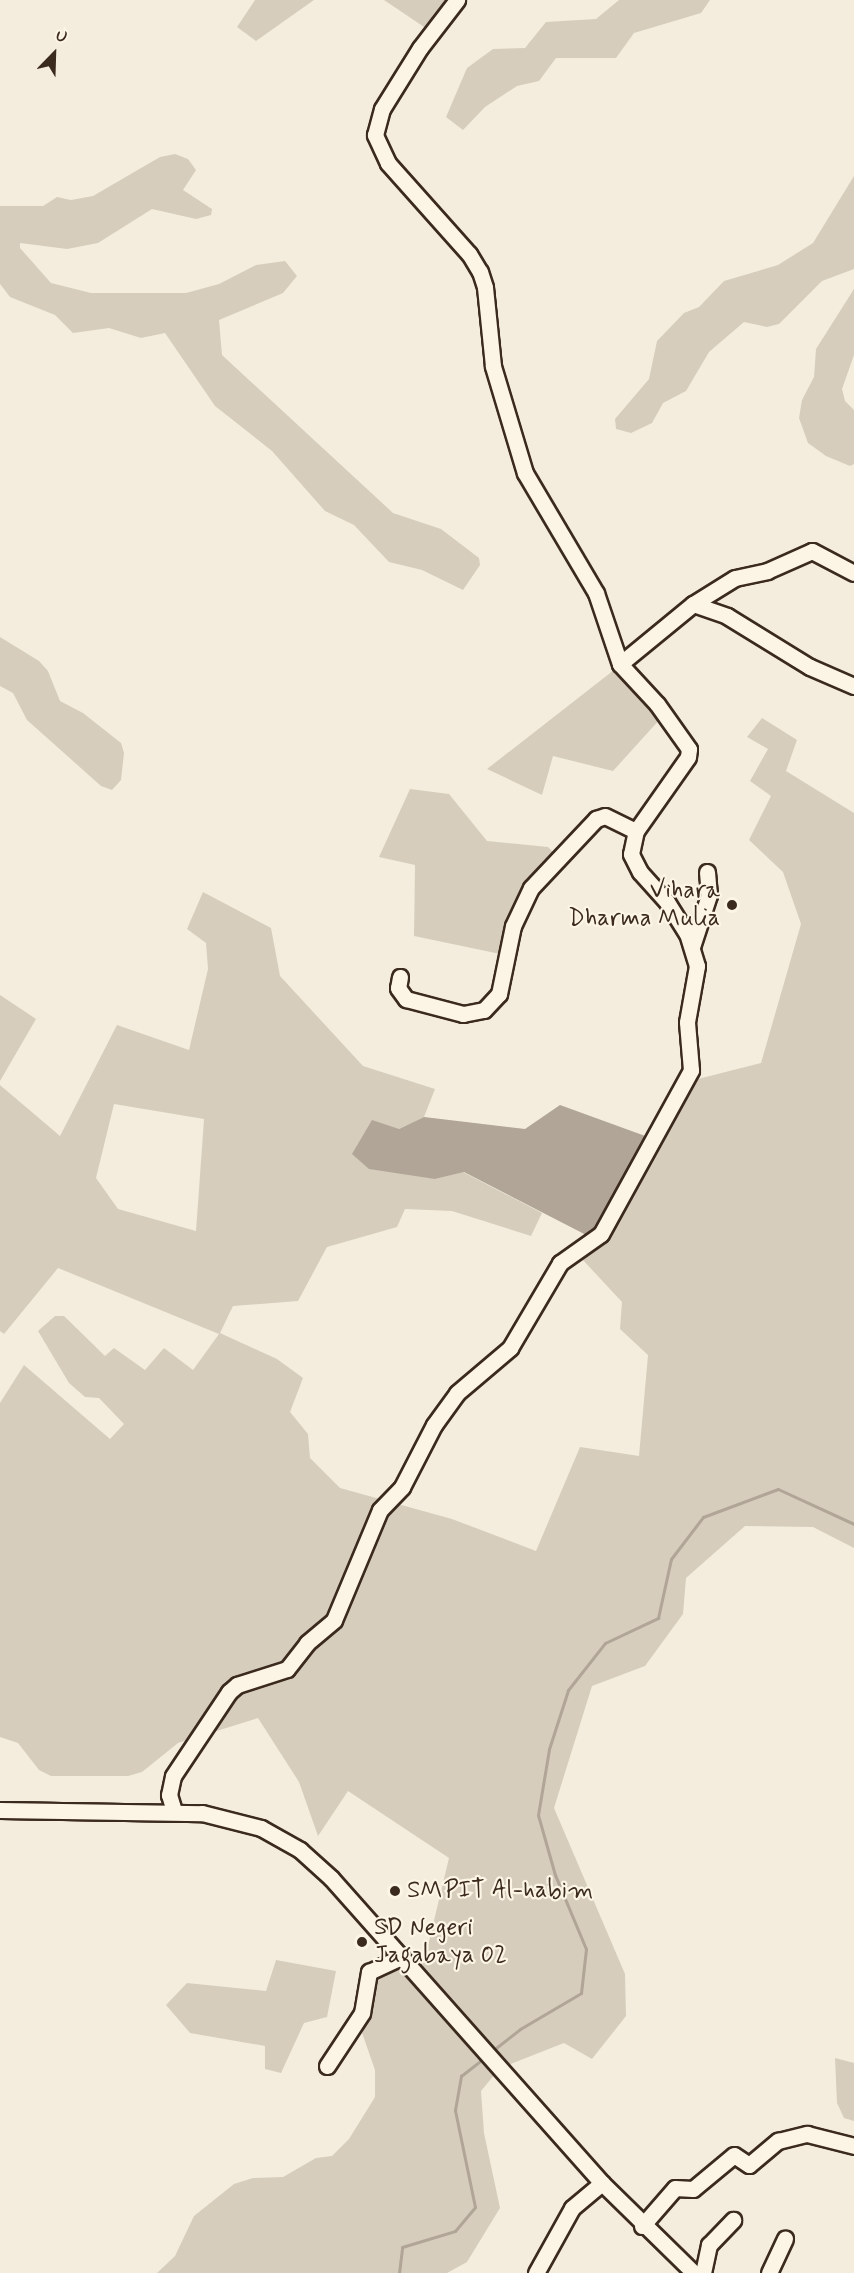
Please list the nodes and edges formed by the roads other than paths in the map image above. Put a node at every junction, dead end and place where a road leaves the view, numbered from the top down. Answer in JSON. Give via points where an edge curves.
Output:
{"nodes":[{"id":1,"x":457,"y":0,"type":"edge"},
{"id":2,"x":854,"y":573,"type":"edge"},
{"id":3,"x":693,"y":604,"type":"junction"},
{"id":4,"x":620,"y":663,"type":"junction"},
{"id":5,"x":854,"y":686,"type":"edge"},
{"id":6,"x":636,"y":831,"type":"junction"},
{"id":7,"x":707,"y":872,"type":"dead end"},
{"id":8,"x":692,"y":947,"type":"junction"},
{"id":9,"x":400,"y":977,"type":"dead end"},
{"id":10,"x":0,"y":1810,"type":"edge"},
{"id":11,"x":174,"y":1811,"type":"junction"},
{"id":12,"x":401,"y":1957,"type":"junction"},
{"id":13,"x":327,"y":2066,"type":"dead end"},
{"id":14,"x":854,"y":2146,"type":"edge"},
{"id":15,"x":602,"y":2183,"type":"junction"},
{"id":16,"x":733,"y":2220,"type":"dead end"},
{"id":17,"x":642,"y":2226,"type":"junction"},
{"id":18,"x":785,"y":2239,"type":"dead end"},
{"id":19,"x":536,"y":2273,"type":"edge"},
{"id":20,"x":694,"y":2273,"type":"edge"},
{"id":21,"x":703,"y":2273,"type":"edge"},
{"id":22,"x":769,"y":2273,"type":"edge"}],
"edges":[{"from":1,"to":4,"type":"street","via":[[420,48],[382,109],[375,135],[388,163],[469,254],[480,272],[493,366],[525,473],[596,593]]},
{"from":2,"to":3,"type":"street","via":[[812,551],[767,571],[722,583]]},
{"from":3,"to":4,"type":"street"},
{"from":3,"to":5,"type":"street","via":[[727,616],[810,667]]},
{"from":4,"to":6,"type":"street","via":[[657,704],[689,749],[688,757]]},
{"from":6,"to":8,"type":"street","via":[[631,854],[634,863],[667,902]]},
{"from":6,"to":9,"type":"street","via":[[605,816],[596,819],[531,888],[513,926],[499,994],[484,1010],[463,1014],[406,999],[398,988]]},
{"from":7,"to":8,"type":"street","via":[[709,896]]},
{"from":8,"to":11,"type":"street","via":[[698,974],[687,1022],[691,1070],[601,1234],[560,1263],[510,1348],[446,1407],[402,1487],[380,1510],[334,1620],[307,1643],[287,1669],[249,1680],[229,1692],[173,1776],[169,1795]]},
{"from":10,"to":11,"type":"street"},
{"from":11,"to":12,"type":"street","via":[[223,1817],[261,1828],[300,1850],[331,1878]]},
{"from":12,"to":13,"type":"street","via":[[369,1972],[362,2013]]},
{"from":12,"to":15,"type":"street"},
{"from":14,"to":17,"type":"street","via":[[807,2134],[778,2141],[749,2165],[734,2155],[693,2189],[675,2188]]},
{"from":15,"to":17,"type":"street"},
{"from":15,"to":19,"type":"street","via":[[572,2208]]},
{"from":16,"to":21,"type":"street","via":[[709,2245]]},
{"from":17,"to":20,"type":"street"},
{"from":18,"to":22,"type":"street"}]}
